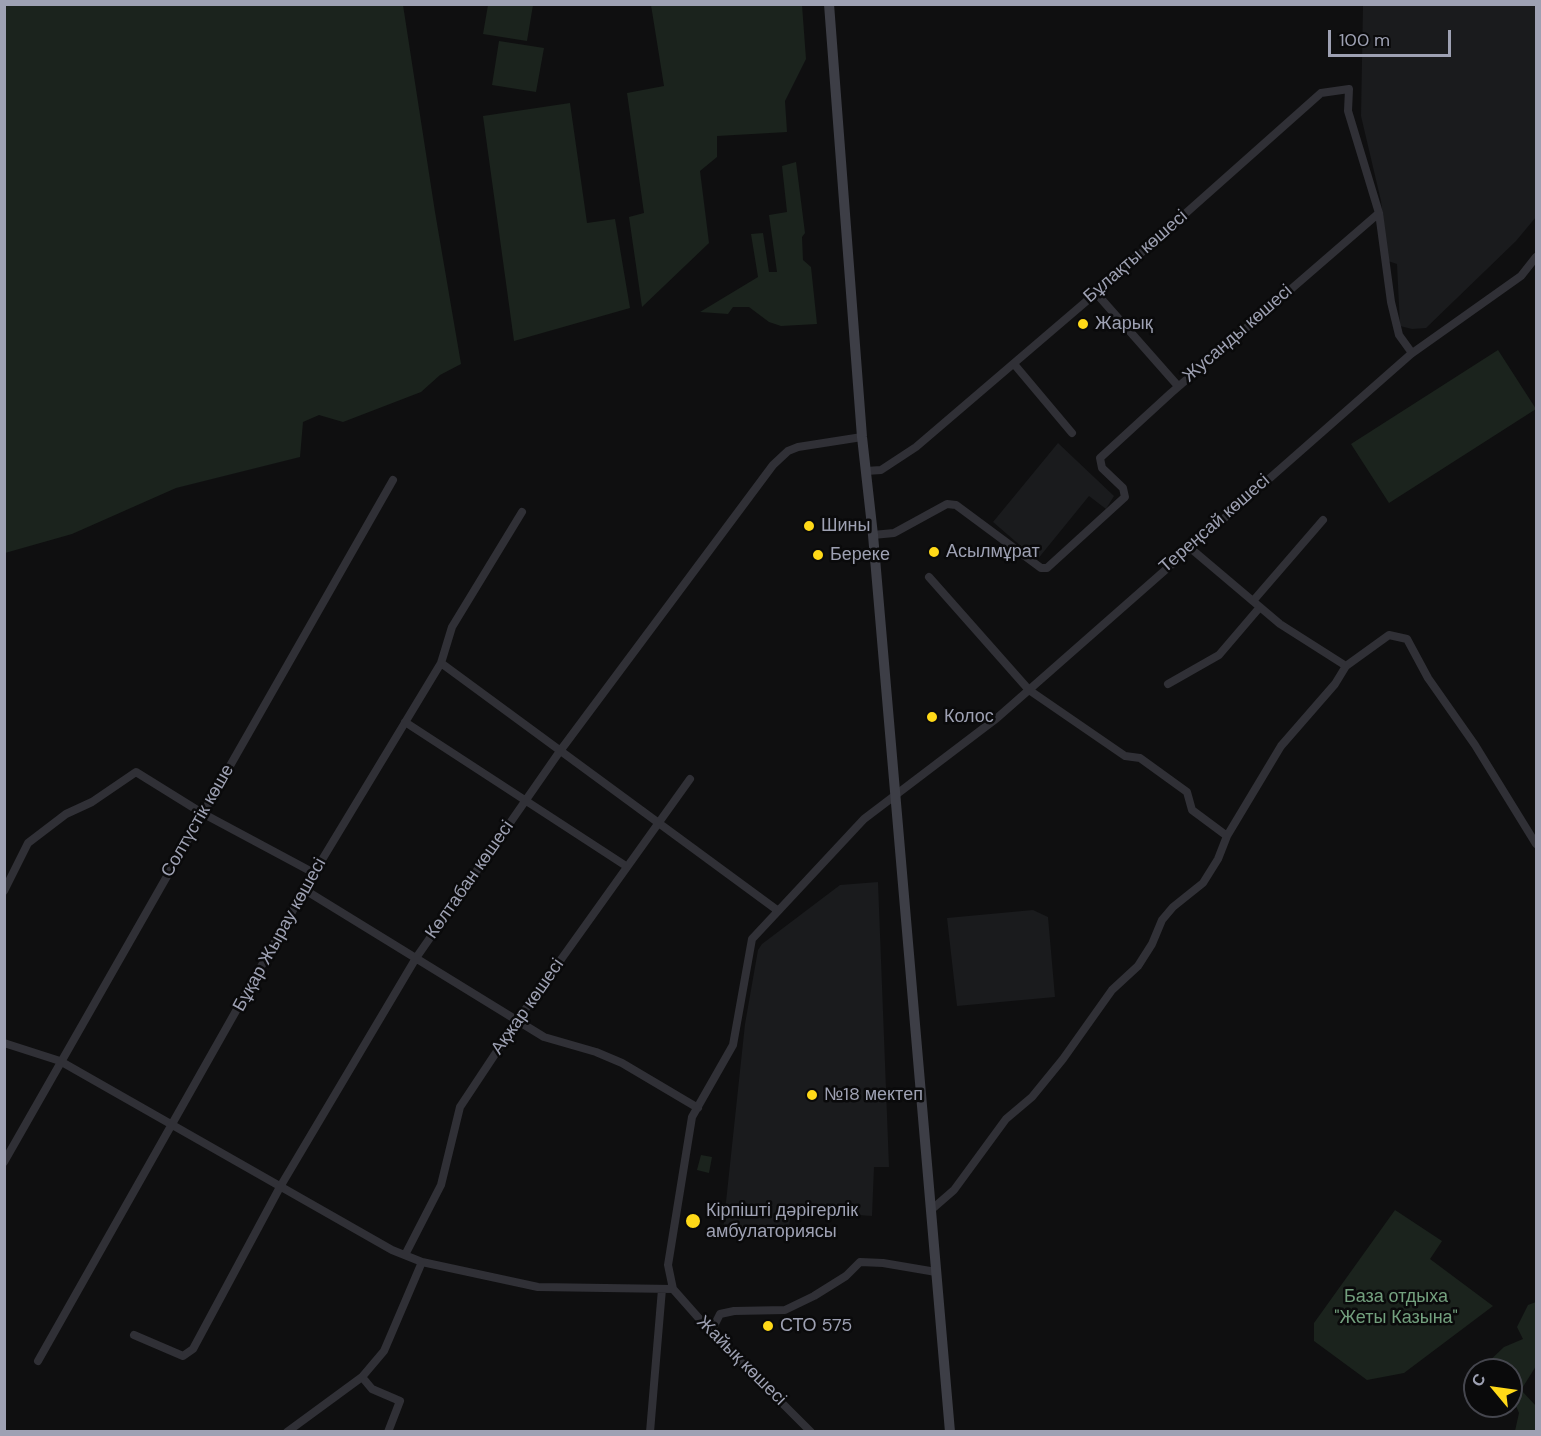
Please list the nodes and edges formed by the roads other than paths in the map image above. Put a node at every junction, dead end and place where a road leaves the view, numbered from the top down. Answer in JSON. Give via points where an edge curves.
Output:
{"nodes":[{"id":1,"x":829,"y":4,"type":"edge"},
{"id":2,"x":1379,"y":213,"type":"junction"},
{"id":3,"x":1536,"y":257,"type":"edge"},
{"id":4,"x":1096,"y":293,"type":"junction"},
{"id":5,"x":1412,"y":353,"type":"junction"},
{"id":6,"x":1014,"y":364,"type":"junction"},
{"id":7,"x":1178,"y":386,"type":"junction"},
{"id":8,"x":1072,"y":433,"type":"dead end"},
{"id":9,"x":862,"y":437,"type":"junction"},
{"id":10,"x":866,"y":471,"type":"junction"},
{"id":11,"x":393,"y":480,"type":"dead end"},
{"id":12,"x":522,"y":512,"type":"dead end"},
{"id":13,"x":1323,"y":520,"type":"dead end"},
{"id":14,"x":873,"y":535,"type":"junction"},
{"id":15,"x":1189,"y":547,"type":"junction"},
{"id":16,"x":929,"y":577,"type":"dead end"},
{"id":17,"x":1256,"y":604,"type":"junction"},
{"id":18,"x":441,"y":663,"type":"junction"},
{"id":19,"x":1346,"y":666,"type":"junction"},
{"id":20,"x":1168,"y":684,"type":"dead end"},
{"id":21,"x":1029,"y":690,"type":"junction"},
{"id":22,"x":405,"y":722,"type":"junction"},
{"id":23,"x":560,"y":751,"type":"junction"},
{"id":24,"x":690,"y":779,"type":"dead end"},
{"id":25,"x":895,"y":794,"type":"junction"},
{"id":26,"x":525,"y":801,"type":"junction"},
{"id":27,"x":202,"y":813,"type":"junction"},
{"id":28,"x":658,"y":822,"type":"junction"},
{"id":29,"x":1227,"y":836,"type":"junction"},
{"id":30,"x":1536,"y":844,"type":"edge"},
{"id":31,"x":626,"y":867,"type":"junction"},
{"id":32,"x":314,"y":873,"type":"junction"},
{"id":33,"x":305,"y":890,"type":"junction"},
{"id":34,"x":4,"y":891,"type":"edge"},
{"id":35,"x":777,"y":910,"type":"junction"},
{"id":36,"x":416,"y":958,"type":"junction"},
{"id":37,"x":517,"y":1021,"type":"junction"},
{"id":38,"x":4,"y":1043,"type":"edge"},
{"id":39,"x":60,"y":1061,"type":"junction"},
{"id":40,"x":698,"y":1108,"type":"junction"},
{"id":41,"x":173,"y":1125,"type":"junction"},
{"id":42,"x":4,"y":1162,"type":"edge"},
{"id":43,"x":280,"y":1186,"type":"junction"},
{"id":44,"x":931,"y":1210,"type":"junction"},
{"id":45,"x":405,"y":1255,"type":"junction"},
{"id":46,"x":422,"y":1262,"type":"junction"},
{"id":47,"x":936,"y":1272,"type":"junction"},
{"id":48,"x":662,"y":1289,"type":"junction"},
{"id":49,"x":673,"y":1289,"type":"junction"},
{"id":50,"x":711,"y":1332,"type":"junction"},
{"id":51,"x":134,"y":1335,"type":"dead end"},
{"id":52,"x":38,"y":1361,"type":"dead end"},
{"id":53,"x":362,"y":1377,"type":"junction"},
{"id":54,"x":287,"y":1431,"type":"edge"},
{"id":55,"x":388,"y":1431,"type":"edge"},
{"id":56,"x":650,"y":1431,"type":"edge"},
{"id":57,"x":811,"y":1431,"type":"edge"},
{"id":58,"x":950,"y":1431,"type":"edge"}],
"edges":[{"from":1,"to":9,"type":"main road"},
{"from":2,"to":4,"type":"street","name":"Бұлақты көшесі","via":[[1353,135],[1349,89],[1321,93]]},
{"from":2,"to":5,"type":"street","via":[[1391,302],[1399,335]]},
{"from":2,"to":7,"type":"street","name":"Жусанды көшесі"},
{"from":3,"to":5,"type":"street","name":"Тереңсай көшесі","via":[[1521,276]]},
{"from":4,"to":6,"type":"street","name":"Бұлақты көшесі"},
{"from":4,"to":7,"type":"street"},
{"from":5,"to":15,"type":"street","name":"Тереңсай көшесі"},
{"from":6,"to":8,"type":"street"},
{"from":6,"to":10,"type":"street","name":"Бұлақты көшесі","via":[[916,447],[881,470]]},
{"from":7,"to":14,"type":"street","name":"Жусанды көшесі","via":[[1100,458],[1102,468],[1125,494],[1047,568],[956,505],[947,504],[894,533]]},
{"from":9,"to":10,"type":"main road"},
{"from":9,"to":23,"type":"street","name":"Көлтабан көшесі","via":[[798,447],[773,465]]},
{"from":10,"to":14,"type":"main road"},
{"from":11,"to":27,"type":"street","name":"Солтүстік көше"},
{"from":12,"to":18,"type":"street","name":"Бұқар Жырау көшесі","via":[[452,627]]},
{"from":13,"to":17,"type":"street"},
{"from":14,"to":25,"type":"main road"},
{"from":15,"to":17,"type":"street"},
{"from":15,"to":21,"type":"street","name":"Тереңсай көшесі"},
{"from":16,"to":21,"type":"street"},
{"from":17,"to":19,"type":"street"},
{"from":17,"to":20,"type":"street","via":[[1219,655]]},
{"from":18,"to":22,"type":"street","name":"Бұқар Жырау көшесі"},
{"from":18,"to":23,"type":"street"},
{"from":19,"to":29,"type":"street","via":[[1281,746]]},
{"from":19,"to":30,"type":"street","via":[[1389,635],[1407,639]]},
{"from":21,"to":25,"type":"street","name":"Тереңсай көшесі"},
{"from":21,"to":29,"type":"street","via":[[1125,756],[1140,758],[1186,792],[1192,810]]},
{"from":22,"to":26,"type":"street"},
{"from":22,"to":32,"type":"street","name":"Бұқар Жырау көшесі"},
{"from":23,"to":26,"type":"street","name":"Көлтабан көшесі"},
{"from":23,"to":28,"type":"street"},
{"from":24,"to":28,"type":"street","name":"Ақжар көшесі"},
{"from":25,"to":35,"type":"street","name":"Тереңсай көшесі","via":[[864,819]]},
{"from":25,"to":44,"type":"main road"},
{"from":26,"to":31,"type":"street"},
{"from":26,"to":36,"type":"street","name":"Көлтабан көшесі"},
{"from":27,"to":32,"type":"street"},
{"from":27,"to":34,"type":"street","via":[[136,772],[92,802],[66,814],[28,843]]},
{"from":27,"to":39,"type":"street","name":"Солтүстік көше"},
{"from":28,"to":31,"type":"street","name":"Ақжар көшесі"},
{"from":28,"to":35,"type":"street"},
{"from":29,"to":44,"type":"street","via":[[1203,883],[1162,920],[1138,966],[1112,990],[1032,1096],[1006,1119],[954,1190]]},
{"from":31,"to":37,"type":"street","name":"Ақжар көшесі"},
{"from":32,"to":33,"type":"street","name":"Бұқар Жырау көшесі"},
{"from":33,"to":36,"type":"street"},
{"from":33,"to":41,"type":"street","name":"Бұқар Жырау көшесі"},
{"from":35,"to":40,"type":"street","name":"Тереңсай көшесі","via":[[752,939],[733,1045]]},
{"from":36,"to":37,"type":"street"},
{"from":36,"to":43,"type":"street","name":"Көлтабан көшесі"},
{"from":37,"to":40,"type":"street","via":[[544,1037],[622,1063]]},
{"from":37,"to":45,"type":"street","name":"Ақжар көшесі","via":[[460,1107],[441,1185]]},
{"from":38,"to":39,"type":"street"},
{"from":39,"to":41,"type":"street"},
{"from":39,"to":42,"type":"street","name":"Солтүстік көше"},
{"from":40,"to":49,"type":"street","name":"Тереңсай көшесі","via":[[692,1117],[668,1265]]},
{"from":41,"to":43,"type":"street"},
{"from":41,"to":52,"type":"street","name":"Бұқар Жырау көшесі"},
{"from":43,"to":45,"type":"street"},
{"from":43,"to":51,"type":"street","name":"Көлтабан көшесі","via":[[193,1349],[183,1356]]},
{"from":44,"to":47,"type":"main road"},
{"from":45,"to":46,"type":"street"},
{"from":46,"to":48,"type":"street","via":[[538,1287]]},
{"from":46,"to":53,"type":"street","via":[[384,1351]]},
{"from":47,"to":50,"type":"street","via":[[860,1262],[846,1276],[784,1310],[720,1314]]},
{"from":47,"to":58,"type":"main road"},
{"from":48,"to":49,"type":"street"},
{"from":48,"to":56,"type":"street"},
{"from":49,"to":50,"type":"street","name":"Жайық көшесі"},
{"from":50,"to":57,"type":"street","name":"Жайық көшесі"},
{"from":53,"to":54,"type":"street"},
{"from":53,"to":55,"type":"street","via":[[372,1389],[400,1401]]}]}
